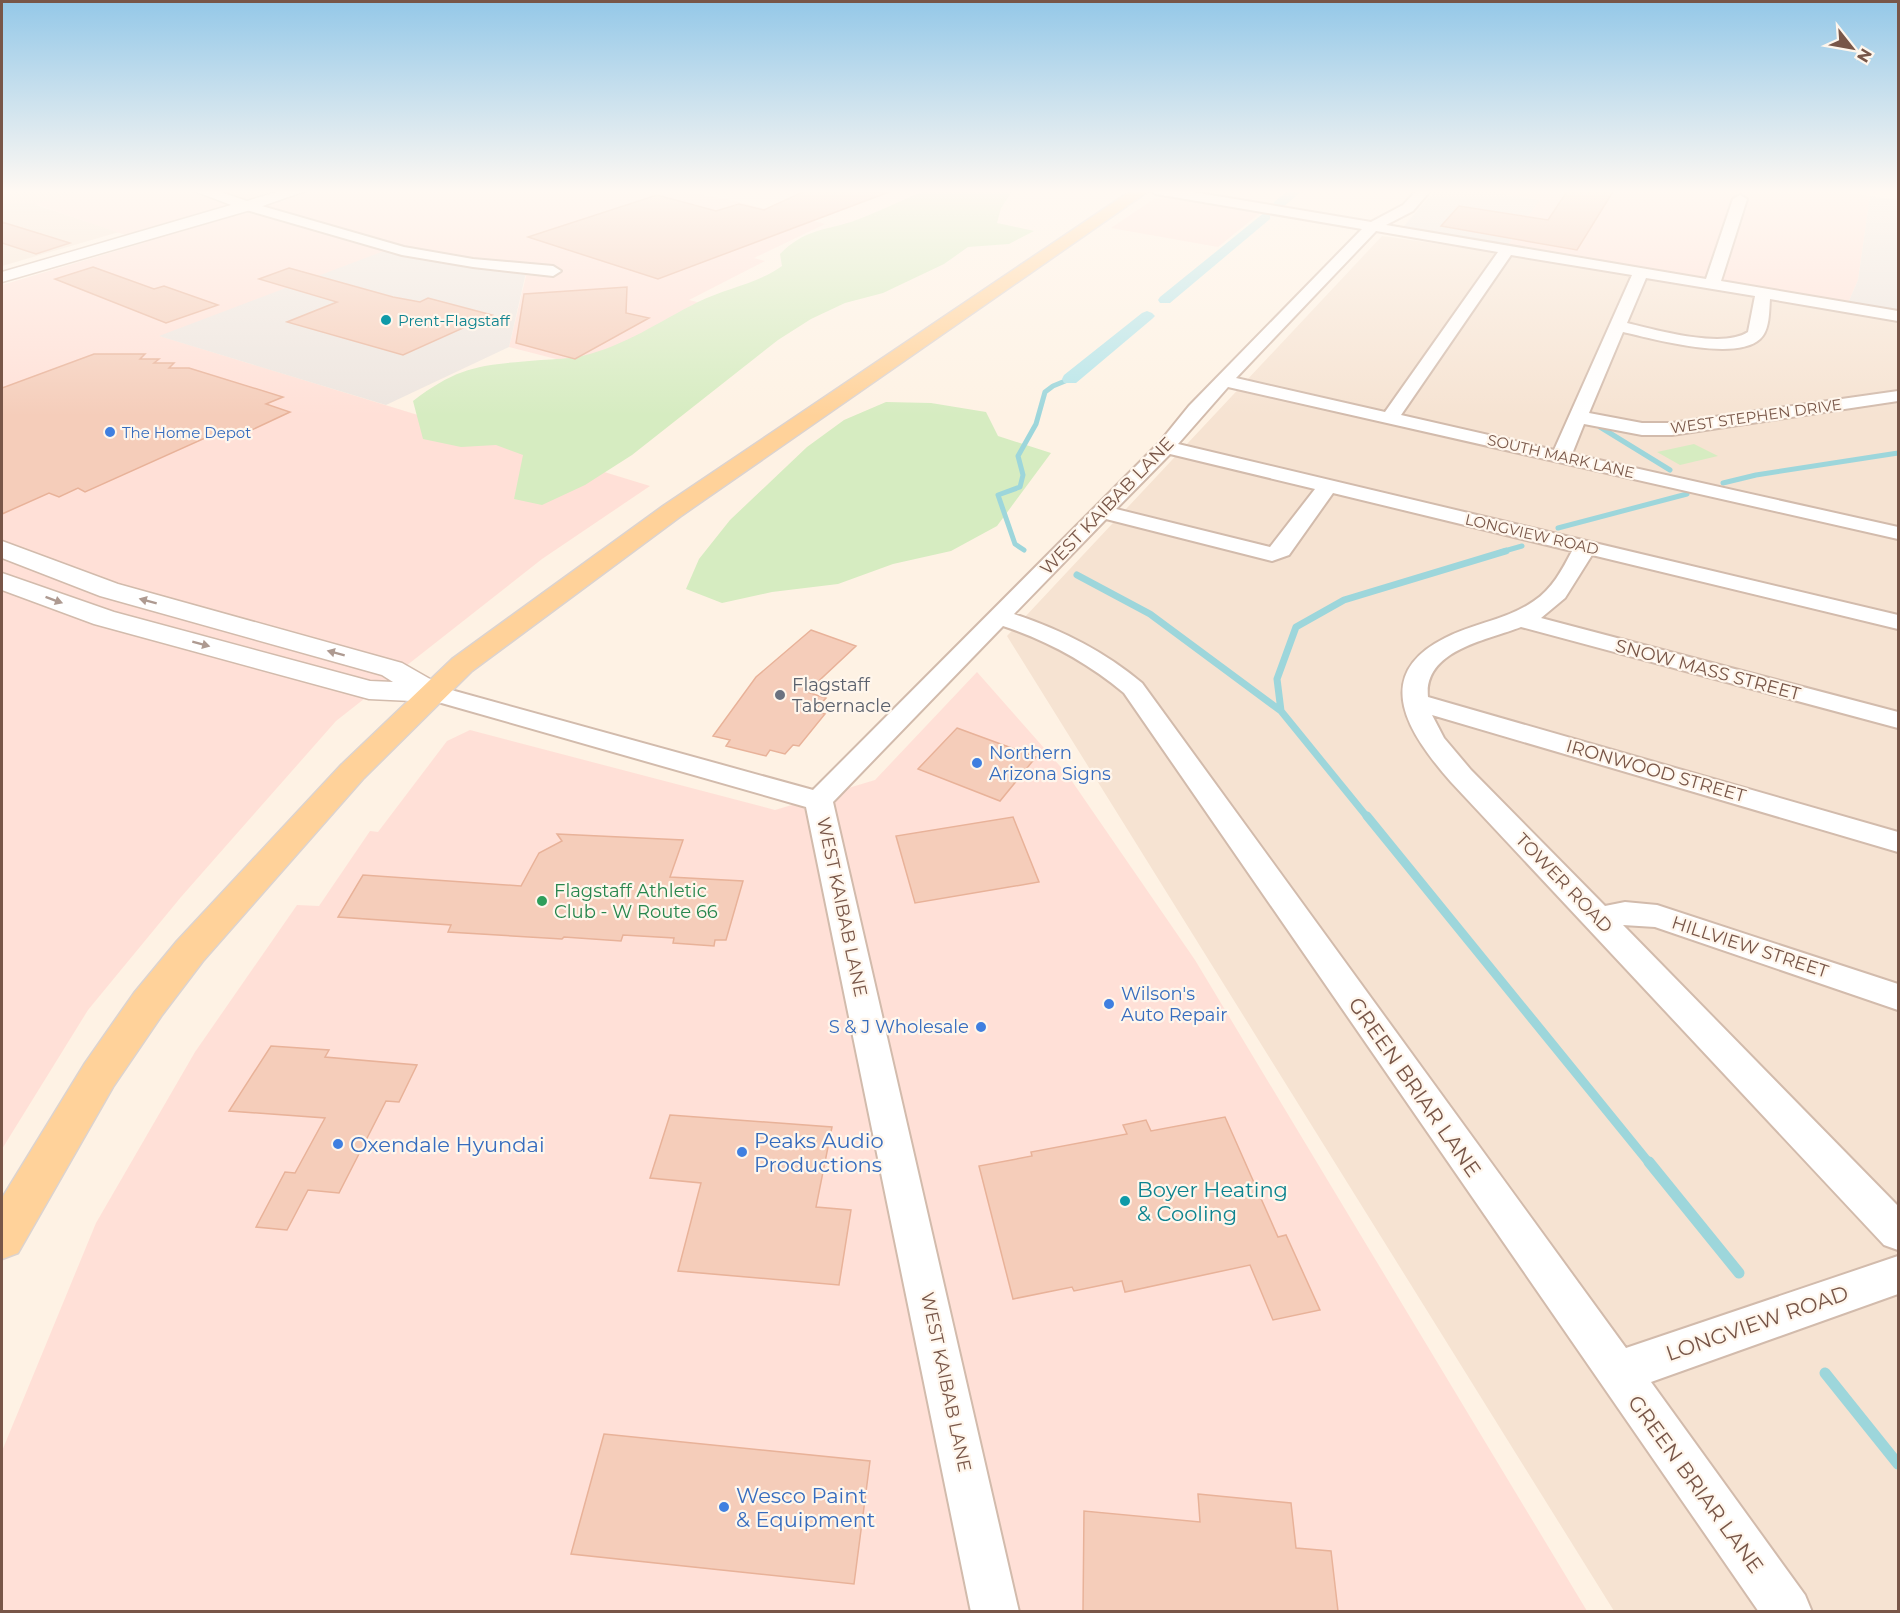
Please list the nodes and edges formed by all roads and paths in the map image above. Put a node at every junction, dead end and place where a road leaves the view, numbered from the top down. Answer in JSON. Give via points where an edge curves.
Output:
{"nodes":[{"id":1,"x":43,"y":265,"type":"edge"},
{"id":2,"x":502,"y":265,"type":"edge"},
{"id":3,"x":1033,"y":265,"type":"edge"},
{"id":4,"x":1335,"y":265,"type":"edge"},
{"id":5,"x":1496,"y":265,"type":"edge"},
{"id":6,"x":1600,"y":265,"type":"edge"},
{"id":7,"x":1718,"y":265,"type":"edge"},
{"id":8,"x":552,"y":271,"type":"dead end"},
{"id":9,"x":1641,"y":272,"type":"junction"},
{"id":10,"x":2,"y":277,"type":"edge"},
{"id":11,"x":1712,"y":285,"type":"junction"},
{"id":12,"x":1763,"y":293,"type":"junction"},
{"id":13,"x":1899,"y":316,"type":"edge"},
{"id":14,"x":1617,"y":326,"type":"junction"},
{"id":15,"x":1224,"y":381,"type":"junction"},
{"id":16,"x":1899,"y":396,"type":"edge"},
{"id":17,"x":1578,"y":417,"type":"junction"},
{"id":18,"x":1390,"y":418,"type":"junction"},
{"id":19,"x":1166,"y":447,"type":"junction"},
{"id":20,"x":1561,"y":456,"type":"junction"},
{"id":21,"x":1328,"y":485,"type":"junction"},
{"id":22,"x":1103,"y":512,"type":"junction"},
{"id":23,"x":1899,"y":533,"type":"edge"},
{"id":24,"x":1585,"y":547,"type":"junction"},
{"id":25,"x":2,"y":549,"type":"edge"},
{"id":26,"x":2,"y":581,"type":"edge"},
{"id":27,"x":999,"y":616,"type":"junction"},
{"id":28,"x":1518,"y":620,"type":"junction"},
{"id":29,"x":1899,"y":621,"type":"edge"},
{"id":30,"x":433,"y":693,"type":"junction"},
{"id":31,"x":1414,"y":701,"type":"junction"},
{"id":32,"x":1899,"y":720,"type":"edge"},
{"id":33,"x":819,"y":801,"type":"junction"},
{"id":34,"x":1899,"y":842,"type":"edge"},
{"id":35,"x":1598,"y":919,"type":"junction"},
{"id":36,"x":1899,"y":997,"type":"edge"},
{"id":37,"x":1899,"y":1232,"type":"edge"},
{"id":38,"x":2,"y":1238,"type":"edge"},
{"id":39,"x":1899,"y":1275,"type":"edge"},
{"id":40,"x":1617,"y":1373,"type":"junction"},
{"id":41,"x":995,"y":1611,"type":"edge"},
{"id":42,"x":1788,"y":1611,"type":"edge"}],
"edges":[{"from":1,"to":10,"type":"street"},
{"from":2,"to":8,"type":"street"},
{"from":3,"to":30,"type":"main road","via":[[662,518],[462,665]]},
{"from":4,"to":15,"type":"street","name":"WEST KAIBAB LANE"},
{"from":5,"to":18,"type":"street"},
{"from":6,"to":9,"type":"street"},
{"from":7,"to":11,"type":"street"},
{"from":9,"to":11,"type":"street"},
{"from":9,"to":14,"type":"street"},
{"from":11,"to":12,"type":"street"},
{"from":12,"to":13,"type":"street"},
{"from":12,"to":14,"type":"street","via":[[1756,332],[1748,340],[1717,344]]},
{"from":14,"to":17,"type":"street"},
{"from":15,"to":18,"type":"street","name":"SOUTH MARK LANE"},
{"from":15,"to":19,"type":"street","name":"WEST KAIBAB LANE"},
{"from":16,"to":17,"type":"street","name":"WEST STEPHEN DRIVE","via":[[1672,429],[1642,429]]},
{"from":17,"to":20,"type":"street"},
{"from":18,"to":20,"type":"street","name":"SOUTH MARK LANE"},
{"from":19,"to":21,"type":"street","name":"LONGVIEW ROAD"},
{"from":19,"to":22,"type":"street","name":"WEST KAIBAB LANE"},
{"from":20,"to":23,"type":"street","name":"SOUTH MARK LANE"},
{"from":21,"to":22,"type":"street","via":[[1281,550],[1272,554]]},
{"from":21,"to":24,"type":"street","name":"LONGVIEW ROAD"},
{"from":22,"to":27,"type":"street","name":"WEST KAIBAB LANE"},
{"from":24,"to":28,"type":"street","via":[[1559,593]]},
{"from":24,"to":29,"type":"street","name":"LONGVIEW ROAD"},
{"from":30,"to":25,"type":"street","one_way":true,"via":[[392,669],[110,590]]},
{"from":26,"to":30,"type":"street","one_way":true,"via":[[104,618],[369,690]]},
{"from":27,"to":33,"type":"street","name":"WEST KAIBAB LANE","via":[[843,772]]},
{"from":27,"to":40,"type":"street","name":"GREEN BRIAR LANE","via":[[1069,642],[1133,688]]},
{"from":28,"to":31,"type":"street","via":[[1437,653],[1414,684]]},
{"from":28,"to":32,"type":"street","name":"SNOW MASS STREET"},
{"from":30,"to":33,"type":"street"},
{"from":30,"to":38,"type":"main road","via":[[318,808],[148,1004],[99,1075]]},
{"from":31,"to":34,"type":"street","name":"IRONWOOD STREET"},
{"from":31,"to":35,"type":"street","name":"TOWER ROAD","via":[[1426,734],[1440,754]]},
{"from":33,"to":41,"type":"street","name":"WEST KAIBAB LANE"},
{"from":35,"to":36,"type":"street","name":"HILLVIEW STREET","via":[[1625,913],[1657,916]]},
{"from":35,"to":37,"type":"street","name":"TOWER ROAD"},
{"from":39,"to":40,"type":"street","name":"LONGVIEW ROAD"},
{"from":40,"to":42,"type":"street","name":"GREEN BRIAR LANE"}]}
